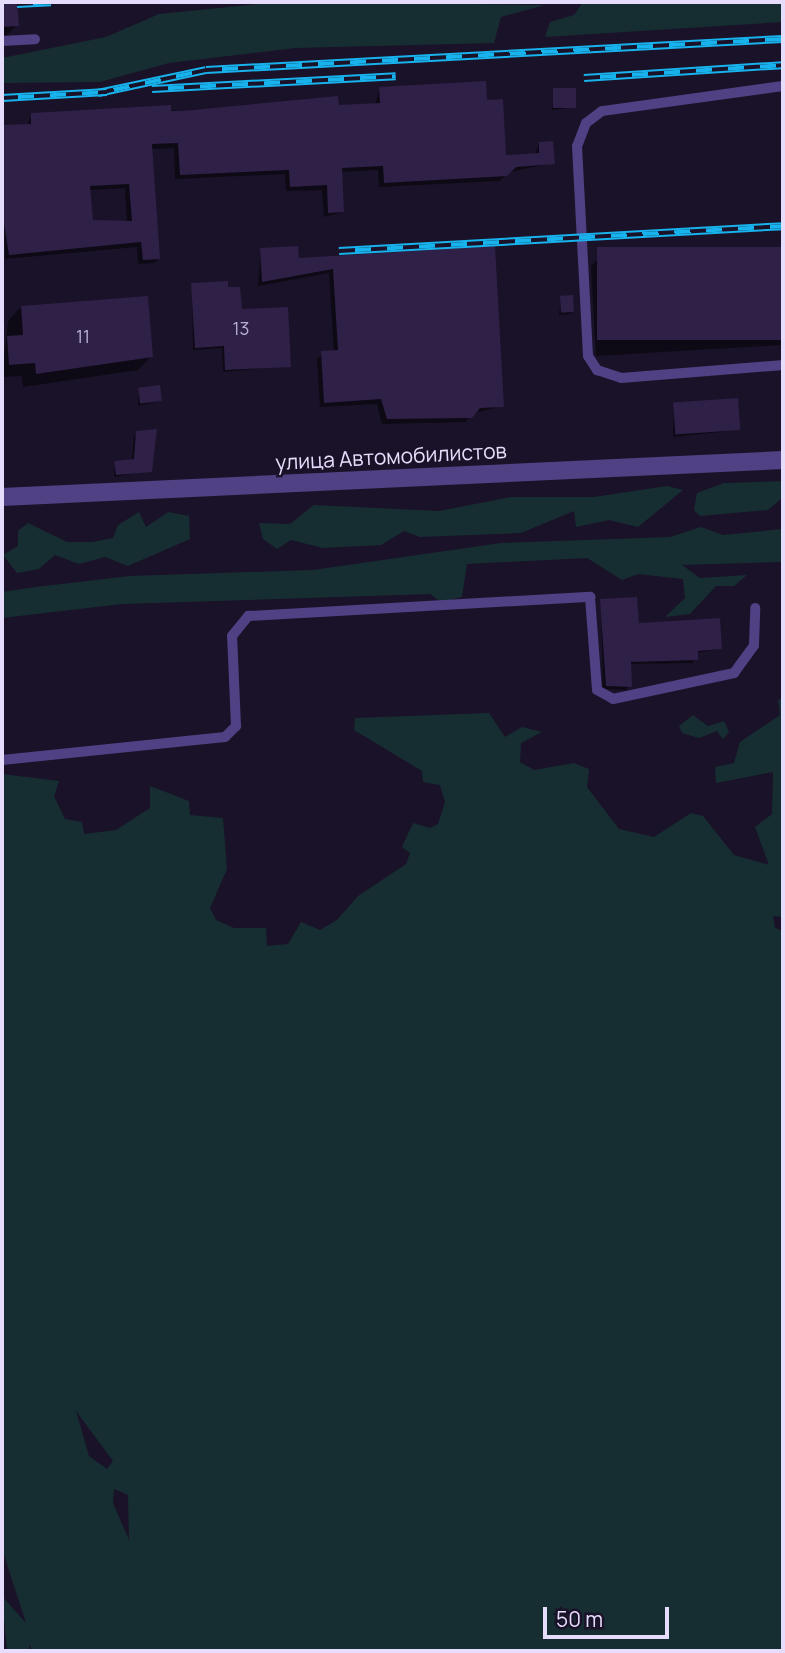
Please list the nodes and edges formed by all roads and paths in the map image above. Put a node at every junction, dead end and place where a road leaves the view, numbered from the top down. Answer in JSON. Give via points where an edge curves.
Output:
{"nodes":[{"id":1,"x":35,"y":38,"type":"dead end"},
{"id":2,"x":2,"y":41,"type":"edge"},
{"id":3,"x":783,"y":86,"type":"edge"},
{"id":4,"x":783,"y":365,"type":"edge"},
{"id":5,"x":783,"y":460,"type":"edge"},
{"id":6,"x":2,"y":497,"type":"edge"},
{"id":7,"x":755,"y":608,"type":"dead end"},
{"id":8,"x":2,"y":760,"type":"edge"}],
"edges":[{"from":1,"to":2,"type":"lane"},
{"from":3,"to":4,"type":"lane","via":[[602,111],[586,123],[577,146],[588,356],[597,370],[621,378]]},
{"from":5,"to":6,"type":"street","name":"улица Автомобилистов"},
{"from":7,"to":8,"type":"lane","via":[[754,645],[734,673],[613,699],[597,690],[590,597],[248,616],[232,636],[236,726],[225,737]]}]}
